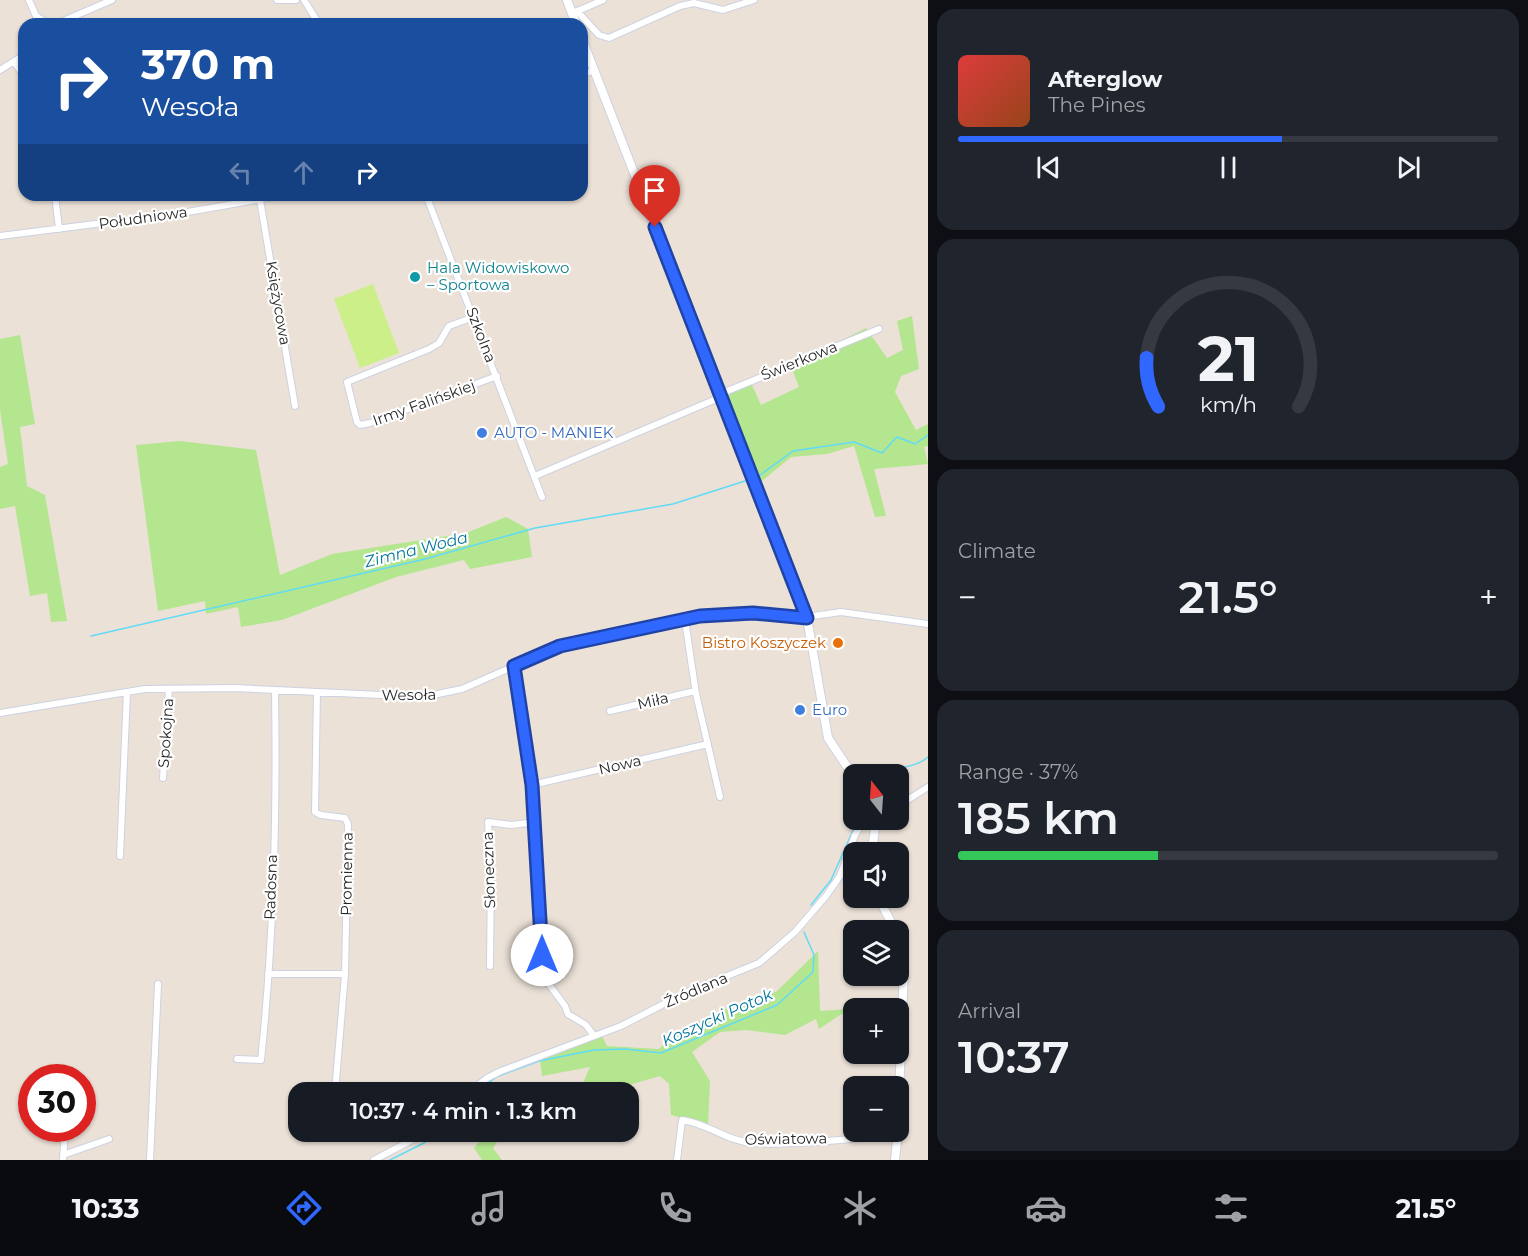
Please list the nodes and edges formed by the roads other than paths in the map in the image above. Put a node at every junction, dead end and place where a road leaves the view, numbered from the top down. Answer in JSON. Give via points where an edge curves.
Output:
{"nodes":[{"id":1,"x":29,"y":0,"type":"edge"},
{"id":2,"x":112,"y":0,"type":"edge"},
{"id":3,"x":277,"y":0,"type":"edge"},
{"id":4,"x":296,"y":0,"type":"edge"},
{"id":5,"x":304,"y":0,"type":"edge"},
{"id":6,"x":567,"y":0,"type":"edge"},
{"id":7,"x":603,"y":0,"type":"edge"},
{"id":8,"x":754,"y":0,"type":"edge"},
{"id":9,"x":574,"y":12,"type":"junction"},
{"id":10,"x":39,"y":18,"type":"edge"},
{"id":11,"x":70,"y":18,"type":"edge"},
{"id":12,"x":315,"y":18,"type":"edge"},
{"id":13,"x":575,"y":18,"type":"edge"},
{"id":14,"x":581,"y":18,"type":"edge"},
{"id":15,"x":588,"y":24,"type":"edge"},
{"id":16,"x":588,"y":54,"type":"edge"},
{"id":17,"x":18,"y":60,"type":"edge"},
{"id":18,"x":15,"y":63,"type":"junction"},
{"id":19,"x":18,"y":67,"type":"edge"},
{"id":20,"x":0,"y":70,"type":"edge"},
{"id":21,"x":594,"y":70,"type":"junction"},
{"id":22,"x":588,"y":72,"type":"edge"},
{"id":23,"x":56,"y":201,"type":"edge"},
{"id":24,"x":253,"y":201,"type":"edge"},
{"id":25,"x":260,"y":201,"type":"edge"},
{"id":26,"x":428,"y":201,"type":"edge"},
{"id":27,"x":59,"y":229,"type":"junction"},
{"id":28,"x":0,"y":236,"type":"edge"},
{"id":29,"x":474,"y":317,"type":"junction"},
{"id":30,"x":879,"y":329,"type":"dead end"},
{"id":31,"x":496,"y":376,"type":"junction"},
{"id":32,"x":721,"y":396,"type":"junction"},
{"id":33,"x":295,"y":406,"type":"dead end"},
{"id":34,"x":535,"y":476,"type":"junction"},
{"id":35,"x":542,"y":497,"type":"dead end"},
{"id":36,"x":807,"y":618,"type":"junction"},
{"id":37,"x":685,"y":620,"type":"junction"},
{"id":38,"x":928,"y":624,"type":"edge"},
{"id":39,"x":514,"y":666,"type":"junction"},
{"id":40,"x":169,"y":689,"type":"junction"},
{"id":41,"x":275,"y":690,"type":"junction"},
{"id":42,"x":695,"y":691,"type":"junction"},
{"id":43,"x":127,"y":692,"type":"junction"},
{"id":44,"x":317,"y":693,"type":"junction"},
{"id":45,"x":610,"y":711,"type":"dead end"},
{"id":46,"x":0,"y":713,"type":"edge"},
{"id":47,"x":708,"y":744,"type":"junction"},
{"id":48,"x":845,"y":764,"type":"edge"},
{"id":49,"x":163,"y":778,"type":"dead end"},
{"id":50,"x":532,"y":785,"type":"junction"},
{"id":51,"x":928,"y":787,"type":"edge"},
{"id":52,"x":720,"y":797,"type":"dead end"},
{"id":53,"x":909,"y":799,"type":"edge"},
{"id":54,"x":536,"y":822,"type":"junction"},
{"id":55,"x":859,"y":830,"type":"edge"},
{"id":56,"x":120,"y":856,"type":"dead end"},
{"id":57,"x":490,"y":966,"type":"dead end"},
{"id":58,"x":268,"y":974,"type":"junction"},
{"id":59,"x":345,"y":974,"type":"junction"},
{"id":60,"x":158,"y":984,"type":"dead end"},
{"id":61,"x":903,"y":986,"type":"edge"},
{"id":62,"x":594,"y":1036,"type":"junction"},
{"id":63,"x":237,"y":1059,"type":"dead end"},
{"id":64,"x":900,"y":1076,"type":"edge"},
{"id":65,"x":336,"y":1082,"type":"edge"},
{"id":66,"x":482,"y":1082,"type":"edge"},
{"id":67,"x":843,"y":1137,"type":"edge"},
{"id":68,"x":109,"y":1139,"type":"dead end"},
{"id":69,"x":64,"y":1142,"type":"edge"},
{"id":70,"x":408,"y":1142,"type":"edge"},
{"id":71,"x":897,"y":1142,"type":"edge"},
{"id":72,"x":63,"y":1157,"type":"edge"},
{"id":73,"x":150,"y":1160,"type":"edge"},
{"id":74,"x":374,"y":1160,"type":"edge"},
{"id":75,"x":677,"y":1160,"type":"edge"},
{"id":76,"x":895,"y":1160,"type":"edge"}],
"edges":[{"from":1,"to":10,"type":"street"},
{"from":2,"to":11,"type":"street"},
{"from":3,"to":4,"type":"street"},
{"from":5,"to":12,"type":"street"},
{"from":6,"to":9,"type":"street"},
{"from":7,"to":9,"type":"street"},
{"from":8,"to":15,"type":"street","via":[[723,10],[693,3],[680,6],[609,38]]},
{"from":9,"to":13,"type":"street"},
{"from":9,"to":14,"type":"street"},
{"from":16,"to":21,"type":"street"},
{"from":17,"to":18,"type":"street"},
{"from":18,"to":19,"type":"street"},
{"from":18,"to":20,"type":"street"},
{"from":21,"to":22,"type":"street"},
{"from":21,"to":32,"type":"street"},
{"from":23,"to":27,"type":"street"},
{"from":24,"to":27,"type":"street","name":"Południowa"},
{"from":25,"to":33,"type":"street","name":"Księżycowa"},
{"from":26,"to":29,"type":"street","name":"Szkolna"},
{"from":27,"to":28,"type":"street","name":"Południowa"},
{"from":29,"to":31,"type":"street","name":"Szkolna"},
{"from":29,"to":31,"type":"street","name":"Irmy Falińskiej","via":[[449,326],[439,343],[429,349],[347,382],[360,425]]},
{"from":30,"to":32,"type":"street","name":"Świerkowa"},
{"from":31,"to":34,"type":"street","name":"Szkolna"},
{"from":32,"to":34,"type":"street"},
{"from":32,"to":36,"type":"street"},
{"from":34,"to":35,"type":"street","name":"Szkolna"},
{"from":36,"to":37,"type":"street","name":"Wesoła","via":[[741,613]]},
{"from":36,"to":38,"type":"street","name":"Wesoła","via":[[841,612]]},
{"from":36,"to":48,"type":"street","via":[[828,738]]},
{"from":37,"to":39,"type":"street","name":"Wesoła","via":[[560,646]]},
{"from":37,"to":42,"type":"street"},
{"from":39,"to":44,"type":"street","name":"Wesoła","via":[[462,689],[423,697]]},
{"from":39,"to":50,"type":"street"},
{"from":40,"to":41,"type":"street","name":"Wesoła"},
{"from":40,"to":43,"type":"street","name":"Wesoła"},
{"from":40,"to":49,"type":"street","name":"Spokojna"},
{"from":41,"to":44,"type":"street","name":"Wesoła"},
{"from":41,"to":58,"type":"street","name":"Radosna"},
{"from":42,"to":45,"type":"street","name":"Miła"},
{"from":42,"to":47,"type":"street"},
{"from":43,"to":46,"type":"street","name":"Wesoła"},
{"from":43,"to":56,"type":"street"},
{"from":44,"to":59,"type":"street","name":"Promienna","via":[[315,812],[345,818],[348,824]]},
{"from":47,"to":50,"type":"street","name":"Nowa"},
{"from":47,"to":52,"type":"street"},
{"from":50,"to":54,"type":"street"},
{"from":51,"to":53,"type":"street"},
{"from":54,"to":57,"type":"street","name":"Słoneczna","via":[[488,822]]},
{"from":54,"to":62,"type":"street","via":[[542,975],[568,1014],[586,1025]]},
{"from":55,"to":62,"type":"street","name":"Źródlana","via":[[836,882],[780,946],[750,967]]},
{"from":58,"to":59,"type":"street"},
{"from":58,"to":63,"type":"street","name":"Radosna","via":[[261,1060]]},
{"from":59,"to":65,"type":"street","name":"Promienna"},
{"from":60,"to":73,"type":"street"},
{"from":61,"to":64,"type":"street"},
{"from":62,"to":66,"type":"street","name":"Źródlana"},
{"from":67,"to":75,"type":"street","name":"Oświatowa","via":[[752,1143],[723,1137],[690,1120],[682,1120]]},
{"from":68,"to":72,"type":"street"},
{"from":69,"to":72,"type":"street"},
{"from":70,"to":74,"type":"street"},
{"from":71,"to":76,"type":"street"}]}
